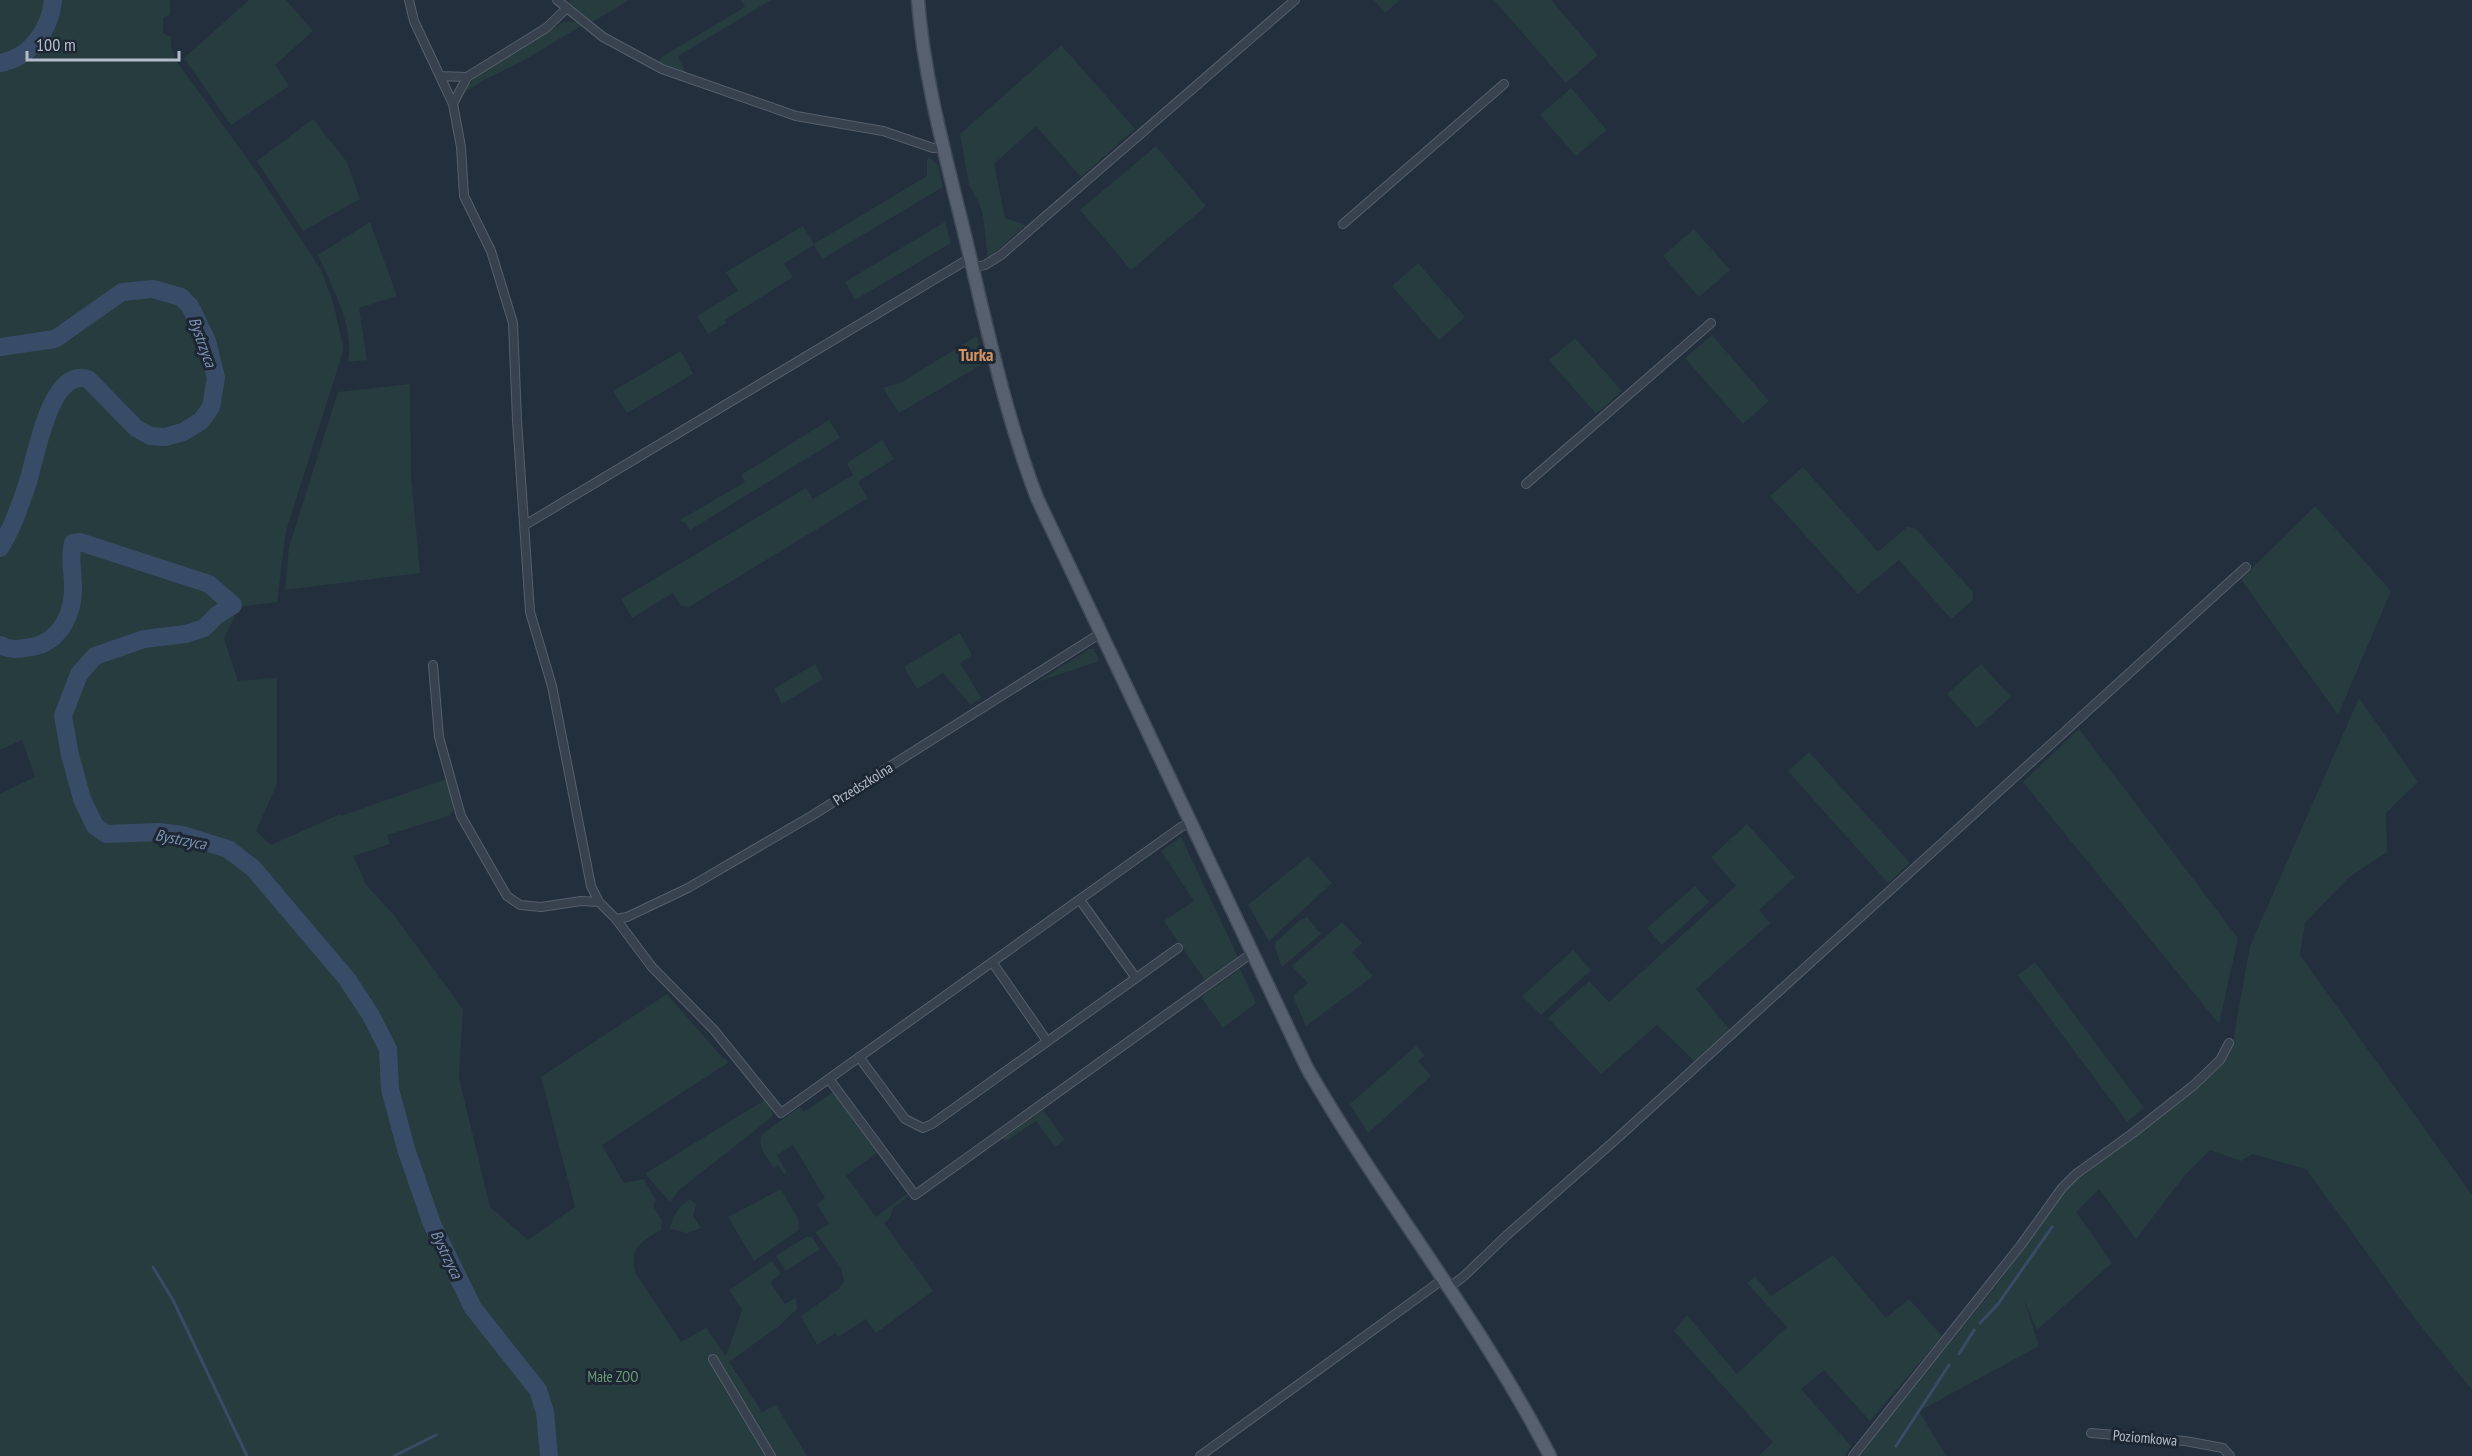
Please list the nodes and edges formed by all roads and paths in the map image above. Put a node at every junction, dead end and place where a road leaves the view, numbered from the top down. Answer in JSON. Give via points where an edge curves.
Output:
{"nodes":[{"id":1,"x":409,"y":0,"type":"edge"},
{"id":2,"x":557,"y":0,"type":"edge"},
{"id":3,"x":918,"y":0,"type":"edge"},
{"id":4,"x":1295,"y":0,"type":"edge"},
{"id":5,"x":567,"y":9,"type":"junction"},
{"id":6,"x":441,"y":76,"type":"junction"},
{"id":7,"x":468,"y":77,"type":"junction"},
{"id":8,"x":1504,"y":84,"type":"dead end"},
{"id":9,"x":453,"y":104,"type":"junction"},
{"id":10,"x":944,"y":147,"type":"junction"},
{"id":11,"x":1343,"y":224,"type":"dead end"},
{"id":12,"x":971,"y":263,"type":"junction"},
{"id":13,"x":1711,"y":323,"type":"dead end"},
{"id":14,"x":1526,"y":484,"type":"dead end"},
{"id":15,"x":525,"y":525,"type":"junction"},
{"id":16,"x":2246,"y":567,"type":"dead end"},
{"id":17,"x":1101,"y":633,"type":"junction"},
{"id":18,"x":433,"y":665,"type":"dead end"},
{"id":19,"x":1190,"y":823,"type":"junction"},
{"id":20,"x":1080,"y":900,"type":"junction"},
{"id":21,"x":599,"y":902,"type":"junction"},
{"id":22,"x":616,"y":919,"type":"junction"},
{"id":23,"x":1178,"y":948,"type":"dead end"},
{"id":24,"x":1252,"y":953,"type":"junction"},
{"id":25,"x":992,"y":962,"type":"junction"},
{"id":26,"x":1136,"y":978,"type":"junction"},
{"id":27,"x":1047,"y":1041,"type":"junction"},
{"id":28,"x":2229,"y":1043,"type":"dead end"},
{"id":29,"x":859,"y":1057,"type":"junction"},
{"id":30,"x":829,"y":1079,"type":"junction"},
{"id":31,"x":1445,"y":1284,"type":"junction"},
{"id":32,"x":713,"y":1359,"type":"dead end"},
{"id":33,"x":2091,"y":1433,"type":"dead end"},
{"id":34,"x":771,"y":1456,"type":"edge"},
{"id":35,"x":1200,"y":1456,"type":"edge"},
{"id":36,"x":1550,"y":1456,"type":"edge"},
{"id":37,"x":1853,"y":1456,"type":"edge"},
{"id":38,"x":2230,"y":1456,"type":"edge"}],
"edges":[{"from":1,"to":6,"type":"street","via":[[418,30]]},
{"from":2,"to":5,"type":"street"},
{"from":3,"to":10,"type":"main road"},
{"from":4,"to":12,"type":"street","via":[[1001,255],[985,265]]},
{"from":5,"to":7,"type":"street","via":[[546,28]]},
{"from":5,"to":10,"type":"street","via":[[603,37],[649,63],[747,100],[796,116],[883,131],[933,148]]},
{"from":6,"to":7,"type":"street"},
{"from":6,"to":9,"type":"street"},
{"from":7,"to":9,"type":"street"},
{"from":8,"to":11,"type":"street"},
{"from":9,"to":15,"type":"street","via":[[464,196],[491,251],[513,323]]},
{"from":10,"to":12,"type":"main road"},
{"from":12,"to":15,"type":"street"},
{"from":12,"to":17,"type":"main road","via":[[1002,392],[1023,459]]},
{"from":13,"to":14,"type":"street"},
{"from":15,"to":21,"type":"street","via":[[532,620],[552,686],[585,859]]},
{"from":16,"to":31,"type":"street","via":[[1463,1277]]},
{"from":17,"to":19,"type":"main road"},
{"from":17,"to":22,"type":"street","name":"Przedszkolna","via":[[813,815],[688,888]]},
{"from":18,"to":21,"type":"street","via":[[439,737],[461,816],[507,896],[520,905],[541,907]]},
{"from":19,"to":20,"type":"street"},
{"from":19,"to":24,"type":"main road"},
{"from":20,"to":25,"type":"street"},
{"from":20,"to":26,"type":"street"},
{"from":21,"to":22,"type":"street"},
{"from":22,"to":30,"type":"street","via":[[660,976],[714,1030],[781,1113]]},
{"from":23,"to":26,"type":"street"},
{"from":24,"to":30,"type":"street","via":[[915,1195]]},
{"from":24,"to":31,"type":"main road","via":[[1327,1103]]},
{"from":25,"to":27,"type":"street"},
{"from":25,"to":29,"type":"street"},
{"from":26,"to":27,"type":"street"},
{"from":27,"to":29,"type":"street","via":[[923,1128],[905,1119]]},
{"from":28,"to":37,"type":"street","via":[[2220,1060],[2194,1085],[2062,1188]]},
{"from":29,"to":30,"type":"street"},
{"from":31,"to":35,"type":"street"},
{"from":31,"to":36,"type":"main road"},
{"from":32,"to":34,"type":"street"},
{"from":33,"to":38,"type":"street","name":"Poziomkowa","via":[[2185,1441],[2223,1448]]}]}
